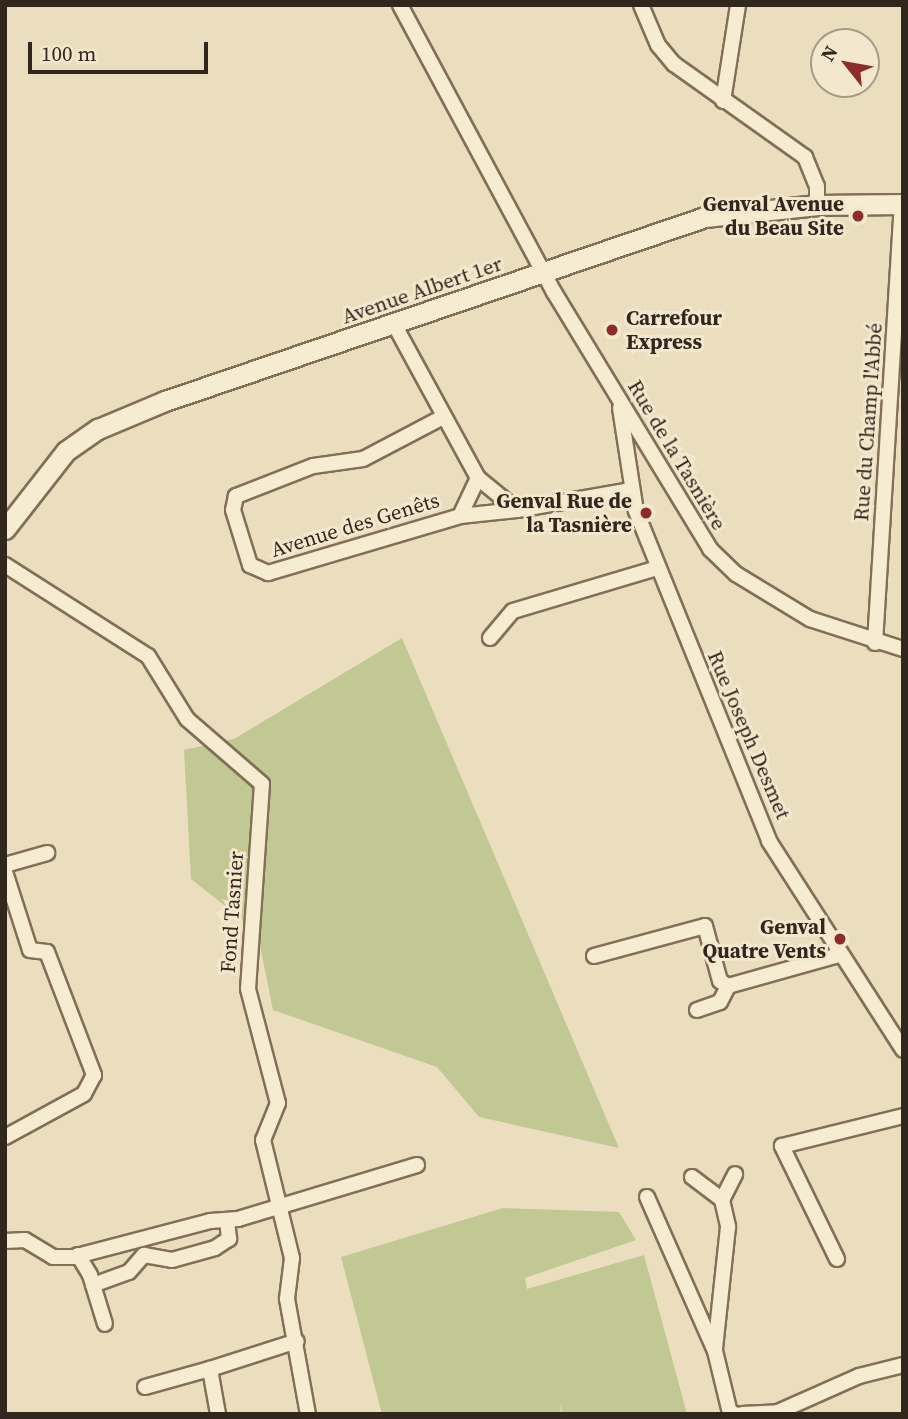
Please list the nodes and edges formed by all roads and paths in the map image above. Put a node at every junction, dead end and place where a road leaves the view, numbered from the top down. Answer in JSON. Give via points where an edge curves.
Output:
{"nodes":[{"id":1,"x":400,"y":5,"type":"edge"},
{"id":2,"x":640,"y":5,"type":"edge"},
{"id":3,"x":738,"y":5,"type":"edge"},
{"id":4,"x":723,"y":101,"type":"junction"},
{"id":5,"x":903,"y":204,"type":"edge"},
{"id":6,"x":817,"y":205,"type":"junction"},
{"id":7,"x":546,"y":271,"type":"junction"},
{"id":8,"x":394,"y":324,"type":"junction"},
{"id":9,"x":620,"y":408,"type":"junction"},
{"id":10,"x":443,"y":417,"type":"junction"},
{"id":11,"x":478,"y":478,"type":"junction"},
{"id":12,"x":631,"y":490,"type":"junction"},
{"id":13,"x":517,"y":510,"type":"junction"},
{"id":14,"x":460,"y":516,"type":"junction"},
{"id":15,"x":5,"y":529,"type":"edge"},
{"id":16,"x":5,"y":565,"type":"edge"},
{"id":17,"x":657,"y":568,"type":"junction"},
{"id":18,"x":490,"y":638,"type":"dead end"},
{"id":19,"x":875,"y":643,"type":"junction"},
{"id":20,"x":903,"y":649,"type":"edge"},
{"id":21,"x":47,"y":853,"type":"dead end"},
{"id":22,"x":5,"y":866,"type":"edge"},
{"id":23,"x":5,"y":872,"type":"edge"},
{"id":24,"x":839,"y":955,"type":"junction"},
{"id":25,"x":594,"y":956,"type":"dead end"},
{"id":26,"x":728,"y":986,"type":"junction"},
{"id":27,"x":697,"y":1010,"type":"dead end"},
{"id":28,"x":903,"y":1050,"type":"edge"},
{"id":29,"x":903,"y":1116,"type":"edge"},
{"id":30,"x":5,"y":1137,"type":"edge"},
{"id":31,"x":417,"y":1165,"type":"dead end"},
{"id":32,"x":735,"y":1174,"type":"dead end"},
{"id":33,"x":692,"y":1177,"type":"dead end"},
{"id":34,"x":647,"y":1197,"type":"dead end"},
{"id":35,"x":722,"y":1200,"type":"junction"},
{"id":36,"x":280,"y":1206,"type":"junction"},
{"id":37,"x":227,"y":1221,"type":"junction"},
{"id":38,"x":5,"y":1241,"type":"edge"},
{"id":39,"x":138,"y":1241,"type":"junction"},
{"id":40,"x":78,"y":1255,"type":"junction"},
{"id":41,"x":144,"y":1255,"type":"junction"},
{"id":42,"x":837,"y":1259,"type":"dead end"},
{"id":43,"x":93,"y":1285,"type":"junction"},
{"id":44,"x":105,"y":1324,"type":"dead end"},
{"id":45,"x":297,"y":1341,"type":"junction"},
{"id":46,"x":715,"y":1351,"type":"junction"},
{"id":47,"x":903,"y":1365,"type":"edge"},
{"id":48,"x":210,"y":1369,"type":"junction"},
{"id":49,"x":145,"y":1387,"type":"dead end"},
{"id":50,"x":218,"y":1414,"type":"edge"},
{"id":51,"x":308,"y":1414,"type":"edge"},
{"id":52,"x":735,"y":1414,"type":"edge"},
{"id":53,"x":742,"y":1414,"type":"edge"}],
"edges":[{"from":1,"to":7,"type":"street","name":"Rue de la Tasnière"},
{"from":2,"to":4,"type":"street","via":[[657,46],[695,83]]},
{"from":3,"to":4,"type":"street"},
{"from":4,"to":6,"type":"street","via":[[778,134],[805,157],[817,186]]},
{"from":5,"to":6,"type":"main road","name":"Avenue Albert 1er"},
{"from":5,"to":19,"type":"street","name":"Rue du Champ l'Abbé"},
{"from":6,"to":7,"type":"main road","name":"Avenue Albert 1er","via":[[705,217]]},
{"from":7,"to":8,"type":"main road","name":"Avenue Albert 1er"},
{"from":7,"to":9,"type":"street","name":"Rue de la Tasnière"},
{"from":8,"to":10,"type":"street"},
{"from":8,"to":15,"type":"main road","name":"Avenue Albert 1er","via":[[165,401],[98,429],[66,451]]},
{"from":9,"to":12,"type":"street","name":"Rue Joseph Desmet"},
{"from":9,"to":19,"type":"street","name":"Rue de la Tasnière","via":[[718,558],[789,608]]},
{"from":10,"to":11,"type":"street"},
{"from":10,"to":14,"type":"street","name":"Avenue des Genêts","via":[[363,459],[313,466],[241,492],[233,510],[250,565],[268,573]]},
{"from":11,"to":13,"type":"street"},
{"from":11,"to":14,"type":"street"},
{"from":12,"to":13,"type":"street","name":"Avenue des Genêts"},
{"from":12,"to":17,"type":"street","name":"Rue Joseph Desmet"},
{"from":13,"to":14,"type":"street","name":"Avenue des Genêts"},
{"from":16,"to":36,"type":"street","name":"Fond Tasnier","via":[[148,656],[187,719],[262,784],[247,972],[278,1103],[263,1140]]},
{"from":17,"to":18,"type":"street","via":[[513,611]]},
{"from":17,"to":24,"type":"street","name":"Rue Joseph Desmet","via":[[773,849]]},
{"from":19,"to":20,"type":"street","name":"Rue de la Tasnière"},
{"from":21,"to":22,"type":"street"},
{"from":23,"to":30,"type":"street","via":[[30,950],[47,952],[94,1075],[84,1094]]},
{"from":24,"to":26,"type":"street"},
{"from":24,"to":28,"type":"street","name":"Rue Joseph Desmet"},
{"from":25,"to":26,"type":"street","via":[[705,926],[720,981]]},
{"from":26,"to":27,"type":"street","via":[[720,1002]]},
{"from":29,"to":42,"type":"street","via":[[782,1146]]},
{"from":31,"to":36,"type":"street"},
{"from":32,"to":35,"type":"street"},
{"from":33,"to":35,"type":"street"},
{"from":34,"to":46,"type":"street"},
{"from":35,"to":46,"type":"street","via":[[728,1227]]},
{"from":36,"to":37,"type":"street"},
{"from":36,"to":45,"type":"street","name":"Fond Tasnier","via":[[292,1258],[287,1300]]},
{"from":37,"to":39,"type":"street","via":[[210,1220]]},
{"from":37,"to":41,"type":"street","via":[[229,1239],[215,1248],[172,1260]]},
{"from":38,"to":40,"type":"street","via":[[25,1240],[53,1258]]},
{"from":39,"to":40,"type":"street"},
{"from":39,"to":41,"type":"street"},
{"from":40,"to":43,"type":"street"},
{"from":41,"to":43,"type":"street","via":[[129,1272]]},
{"from":43,"to":44,"type":"street"},
{"from":45,"to":48,"type":"street"},
{"from":45,"to":51,"type":"street","name":"Fond Tasnier"},
{"from":46,"to":52,"type":"street","via":[[730,1413]]},
{"from":47,"to":53,"type":"street","via":[[859,1376],[778,1412]]},
{"from":48,"to":49,"type":"street"},
{"from":48,"to":50,"type":"street"}]}
